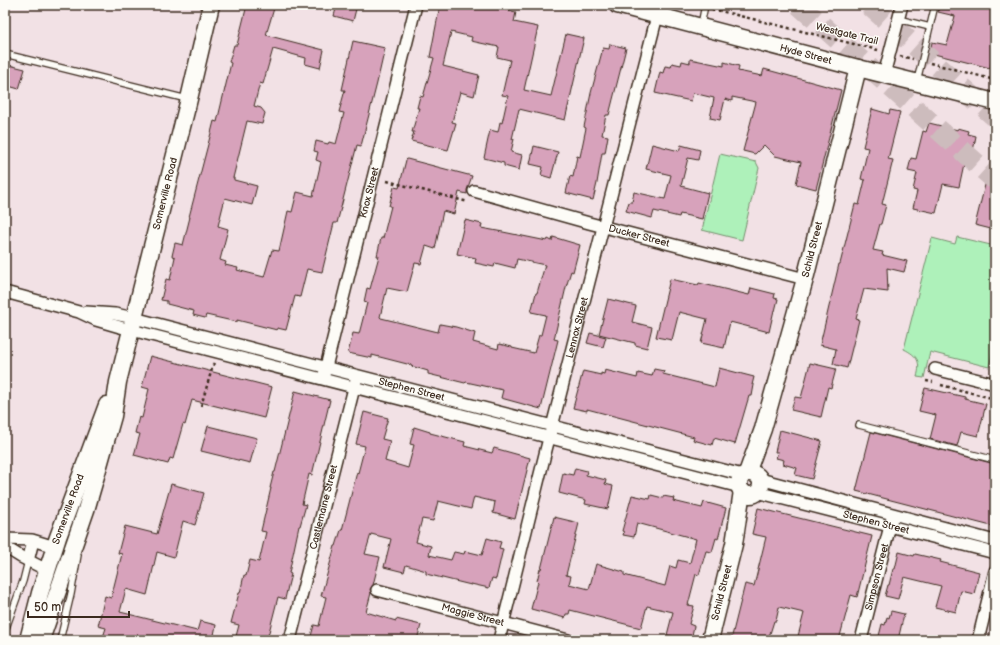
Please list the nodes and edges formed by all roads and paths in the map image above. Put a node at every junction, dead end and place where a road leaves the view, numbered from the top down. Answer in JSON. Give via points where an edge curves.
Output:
{"nodes":[{"id":1,"x":211,"y":5,"type":"edge"},
{"id":2,"x":416,"y":5,"type":"edge"},
{"id":3,"x":617,"y":5,"type":"edge"},
{"id":4,"x":902,"y":5,"type":"edge"},
{"id":5,"x":935,"y":5,"type":"edge"},
{"id":6,"x":705,"y":6,"type":"edge"},
{"id":7,"x":657,"y":16,"type":"junction"},
{"id":8,"x":898,"y":19,"type":"junction"},
{"id":9,"x":700,"y":27,"type":"junction"},
{"id":10,"x":930,"y":27,"type":"junction"},
{"id":11,"x":889,"y":53,"type":"junction"},
{"id":12,"x":5,"y":54,"type":"edge"},
{"id":13,"x":922,"y":61,"type":"junction"},
{"id":14,"x":858,"y":68,"type":"junction"},
{"id":15,"x":884,"y":75,"type":"junction"},
{"id":16,"x":995,"y":80,"type":"edge"},
{"id":17,"x":916,"y":83,"type":"junction"},
{"id":18,"x":189,"y":99,"type":"junction"},
{"id":19,"x":995,"y":102,"type":"edge"},
{"id":20,"x":387,"y":181,"type":"dead end"},
{"id":21,"x":474,"y":191,"type":"joint"},
{"id":22,"x":604,"y":226,"type":"junction"},
{"id":23,"x":805,"y":279,"type":"junction"},
{"id":24,"x":5,"y":292,"type":"edge"},
{"id":25,"x":133,"y":324,"type":"junction"},
{"id":26,"x":217,"y":352,"type":"junction"},
{"id":27,"x":326,"y":368,"type":"junction"},
{"id":28,"x":935,"y":369,"type":"dead end"},
{"id":29,"x":357,"y":375,"type":"junction"},
{"id":30,"x":323,"y":379,"type":"junction"},
{"id":31,"x":926,"y":380,"type":"dead end"},
{"id":32,"x":118,"y":382,"type":"junction"},
{"id":33,"x":934,"y":382,"type":"dead end"},
{"id":34,"x":995,"y":384,"type":"edge"},
{"id":35,"x":941,"y":385,"type":"dead end"},
{"id":36,"x":354,"y":387,"type":"junction"},
{"id":37,"x":995,"y":399,"type":"edge"},
{"id":38,"x":201,"y":406,"type":"dead end"},
{"id":39,"x":859,"y":425,"type":"dead end"},
{"id":40,"x":552,"y":426,"type":"junction"},
{"id":41,"x":549,"y":438,"type":"junction"},
{"id":42,"x":995,"y":460,"type":"edge"},
{"id":43,"x":750,"y":483,"type":"junction"},
{"id":44,"x":86,"y":510,"type":"junction"},
{"id":45,"x":894,"y":514,"type":"junction"},
{"id":46,"x":890,"y":526,"type":"junction"},
{"id":47,"x":5,"y":539,"type":"edge"},
{"id":48,"x":33,"y":541,"type":"junction"},
{"id":49,"x":995,"y":541,"type":"edge"},
{"id":50,"x":5,"y":547,"type":"edge"},
{"id":51,"x":54,"y":547,"type":"junction"},
{"id":52,"x":995,"y":553,"type":"edge"},
{"id":53,"x":28,"y":561,"type":"junction"},
{"id":54,"x":67,"y":564,"type":"junction"},
{"id":55,"x":47,"y":570,"type":"junction"},
{"id":56,"x":995,"y":571,"type":"edge"},
{"id":57,"x":377,"y":590,"type":"dead end"},
{"id":58,"x":71,"y":594,"type":"junction"},
{"id":59,"x":503,"y":623,"type":"junction"},
{"id":60,"x":5,"y":630,"type":"edge"},
{"id":61,"x":28,"y":640,"type":"edge"},
{"id":62,"x":41,"y":640,"type":"edge"},
{"id":63,"x":60,"y":640,"type":"edge"},
{"id":64,"x":290,"y":640,"type":"edge"},
{"id":65,"x":499,"y":640,"type":"edge"},
{"id":66,"x":568,"y":640,"type":"edge"},
{"id":67,"x":710,"y":640,"type":"edge"},
{"id":68,"x":861,"y":640,"type":"edge"},
{"id":69,"x":978,"y":640,"type":"edge"}],
"edges":[{"from":1,"to":18,"type":"main road","name":"Somerville Road"},
{"from":2,"to":27,"type":"street","name":"Knox Street"},
{"from":3,"to":7,"type":"main road","name":"Hyde Street"},
{"from":4,"to":8,"type":"street"},
{"from":5,"to":10,"type":"lane"},
{"from":6,"to":9,"type":"lane"},
{"from":6,"to":11,"type":"path","name":"Westgate Trail"},
{"from":7,"to":9,"type":"main road","name":"Hyde Street"},
{"from":7,"to":22,"type":"street","name":"Lennox Street"},
{"from":8,"to":10,"type":"lane"},
{"from":8,"to":11,"type":"street"},
{"from":9,"to":14,"type":"main road","name":"Hyde Street"},
{"from":10,"to":13,"type":"lane"},
{"from":11,"to":13,"type":"path","name":"Westgate Trail"},
{"from":11,"to":15,"type":"street"},
{"from":12,"to":18,"type":"lane"},
{"from":13,"to":16,"type":"path","name":"Westgate Trail"},
{"from":13,"to":17,"type":"lane"},
{"from":14,"to":15,"type":"main road","name":"Hyde Street"},
{"from":14,"to":23,"type":"main road","name":"Schild Street"},
{"from":15,"to":17,"type":"main road","name":"Hyde Street"},
{"from":17,"to":19,"type":"main road","name":"Hyde Street"},
{"from":18,"to":25,"type":"main road","name":"Somerville Road"},
{"from":20,"to":21,"type":"path","via":[[470,202]]},
{"from":21,"to":22,"type":"street","name":"Ducker Street"},
{"from":22,"to":23,"type":"street","name":"Ducker Street"},
{"from":22,"to":40,"type":"street","name":"Lennox Street"},
{"from":23,"to":43,"type":"main road","name":"Schild Street","via":[[763,429],[762,450]]},
{"from":24,"to":25,"type":"street","name":"Stephen Street","via":[[79,312],[110,314]]},
{"from":25,"to":26,"type":"street","name":"Stephen Street"},
{"from":25,"to":27,"type":"street","name":"Stephen Street"},
{"from":25,"to":32,"type":"main road","name":"Somerville Road"},
{"from":26,"to":30,"type":"street","name":"Stephen Street"},
{"from":26,"to":38,"type":"path"},
{"from":27,"to":29,"type":"street","name":"Stephen Street"},
{"from":27,"to":30,"type":"street","name":"Knox Street"},
{"from":28,"to":34,"type":"street"},
{"from":29,"to":36,"type":"street","name":"Castlemaine Street"},
{"from":29,"to":40,"type":"street","name":"Stephen Street"},
{"from":30,"to":36,"type":"street","name":"Stephen Street"},
{"from":31,"to":33,"type":"path"},
{"from":32,"to":44,"type":"main road","name":"Somerville Road","via":[[113,416]]},
{"from":32,"to":51,"type":"main road","name":"Somerville Road"},
{"from":35,"to":37,"type":"path"},
{"from":36,"to":41,"type":"street","name":"Stephen Street"},
{"from":36,"to":64,"type":"street","name":"Castlemaine Street"},
{"from":39,"to":42,"type":"lane"},
{"from":40,"to":41,"type":"street","name":"Lennox Street"},
{"from":40,"to":43,"type":"street","name":"Stephen Street"},
{"from":41,"to":43,"type":"street","name":"Stephen Street"},
{"from":41,"to":59,"type":"street","name":"Lennox Street"},
{"from":43,"to":45,"type":"street","name":"Stephen Street"},
{"from":43,"to":46,"type":"street","name":"Stephen Street"},
{"from":43,"to":67,"type":"main road","name":"Schild Street"},
{"from":44,"to":54,"type":"main road","name":"Somerville Road"},
{"from":44,"to":58,"type":"lane"},
{"from":45,"to":46,"type":"street","name":"Simpson Street"},
{"from":45,"to":49,"type":"street","name":"Stephen Street"},
{"from":46,"to":52,"type":"street","name":"Stephen Street"},
{"from":46,"to":68,"type":"street","name":"Simpson Street"},
{"from":47,"to":48,"type":"street"},
{"from":48,"to":51,"type":"street"},
{"from":48,"to":53,"type":"street"},
{"from":50,"to":53,"type":"street"},
{"from":51,"to":54,"type":"main road"},
{"from":51,"to":55,"type":"main road","name":"Somerville Road"},
{"from":53,"to":55,"type":"street"},
{"from":53,"to":60,"type":"lane"},
{"from":54,"to":55,"type":"main road"},
{"from":54,"to":58,"type":"lane","via":[[72,570]]},
{"from":54,"to":62,"type":"main road","name":"Somerville Road"},
{"from":55,"to":61,"type":"main road","name":"Somerville Road"},
{"from":56,"to":69,"type":"street"},
{"from":57,"to":59,"type":"street","name":"Maggie Street"},
{"from":58,"to":63,"type":"lane"},
{"from":59,"to":65,"type":"street","name":"Lennox Street"},
{"from":59,"to":66,"type":"street","name":"Maggie Street"}]}
